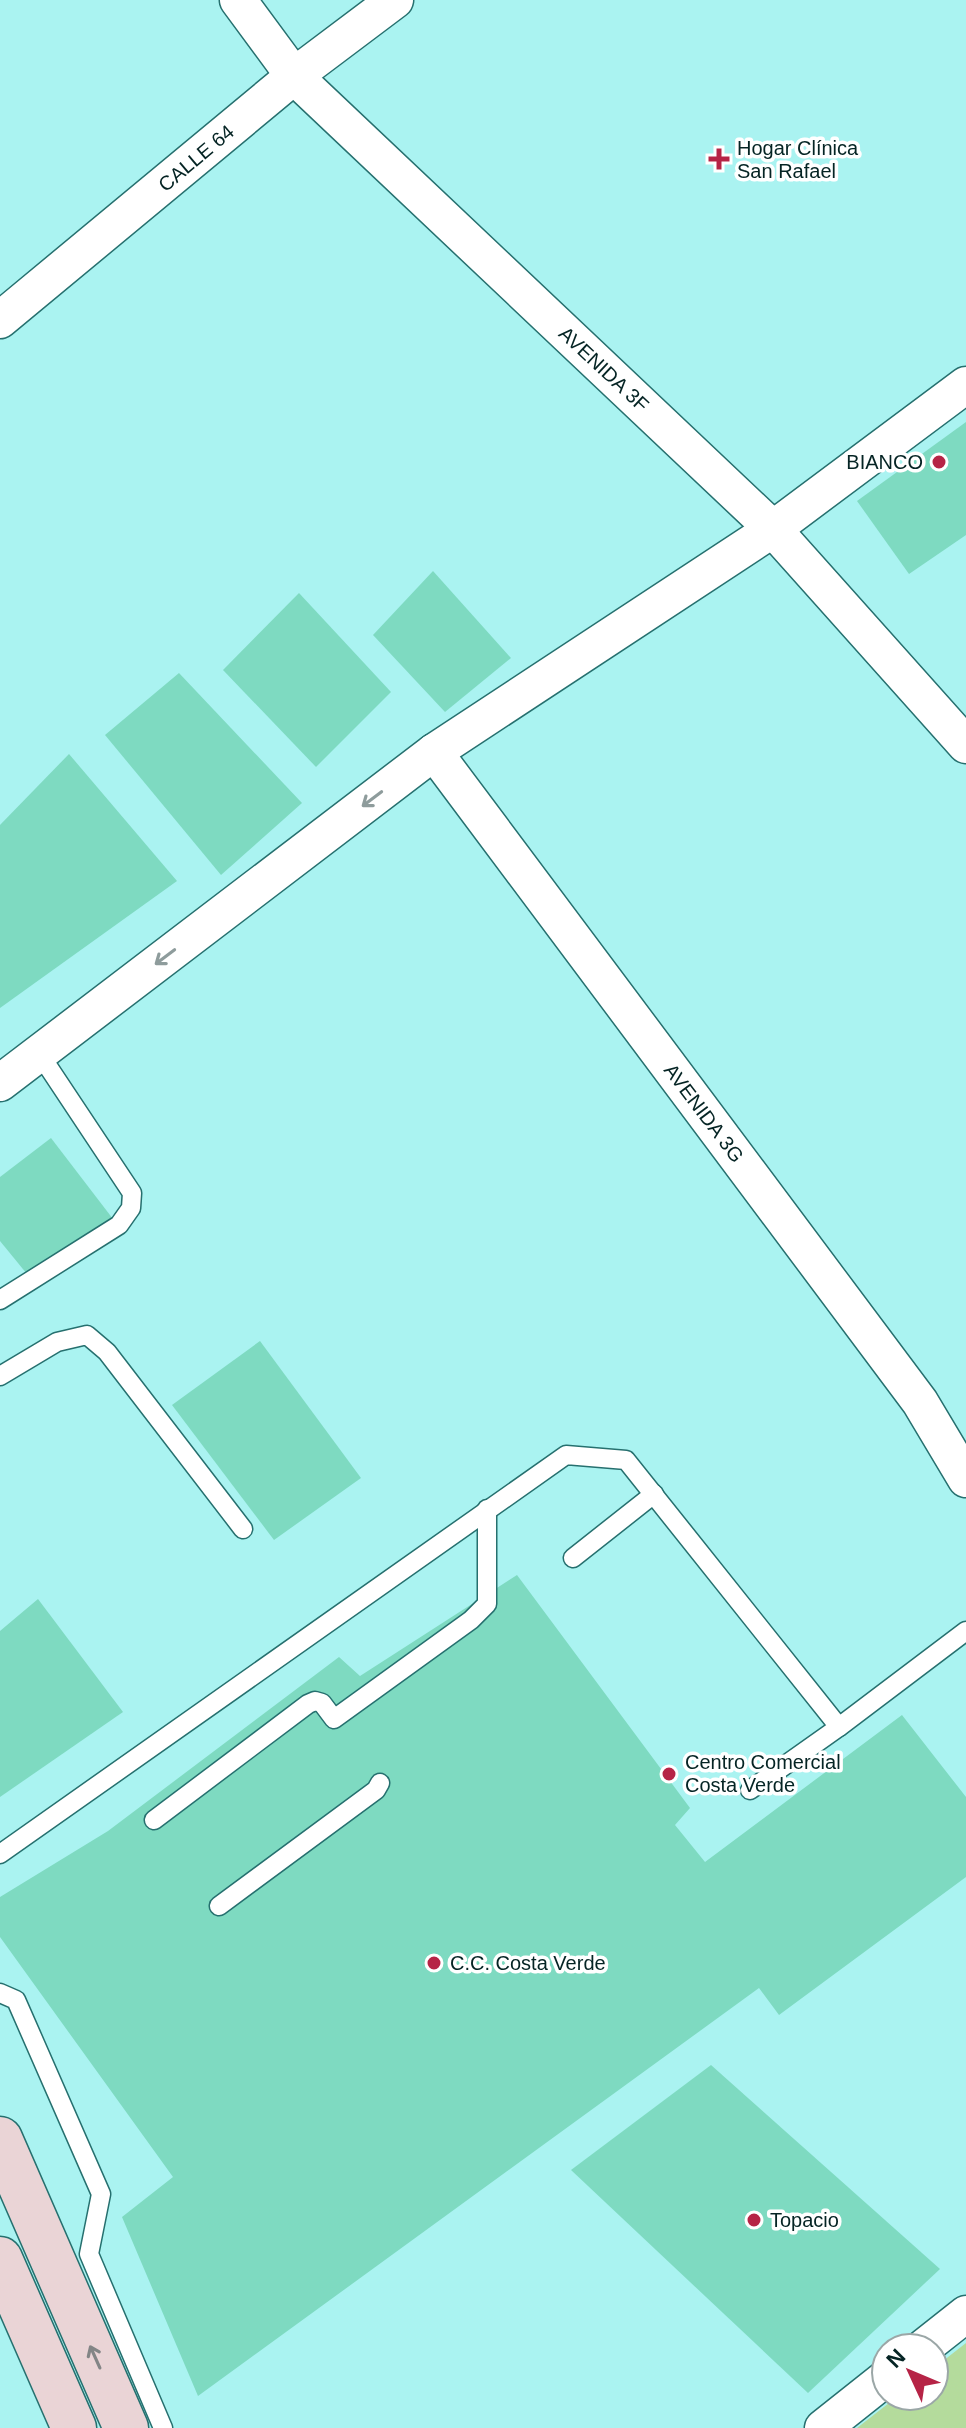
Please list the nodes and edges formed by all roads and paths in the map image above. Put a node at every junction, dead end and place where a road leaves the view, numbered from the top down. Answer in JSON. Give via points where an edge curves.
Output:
{"nodes":[{"id":1,"x":238,"y":0,"type":"edge"},
{"id":2,"x":395,"y":0,"type":"edge"},
{"id":3,"x":294,"y":76,"type":"junction"},
{"id":4,"x":0,"y":320,"type":"edge"},
{"id":5,"x":966,"y":385,"type":"edge"},
{"id":6,"x":773,"y":529,"type":"junction"},
{"id":7,"x":966,"y":745,"type":"edge"},
{"id":8,"x":434,"y":752,"type":"junction"},
{"id":9,"x":39,"y":1053,"type":"junction"},
{"id":10,"x":0,"y":1083,"type":"edge"},
{"id":11,"x":0,"y":1300,"type":"edge"},
{"id":12,"x":0,"y":1376,"type":"edge"},
{"id":13,"x":966,"y":1479,"type":"edge"},
{"id":14,"x":654,"y":1494,"type":"junction"},
{"id":15,"x":487,"y":1509,"type":"junction"},
{"id":16,"x":243,"y":1529,"type":"dead end"},
{"id":17,"x":573,"y":1558,"type":"dead end"},
{"id":18,"x":966,"y":1631,"type":"edge"},
{"id":19,"x":839,"y":1727,"type":"junction"},
{"id":20,"x":380,"y":1783,"type":"dead end"},
{"id":21,"x":750,"y":1790,"type":"dead end"},
{"id":22,"x":154,"y":1820,"type":"dead end"},
{"id":23,"x":0,"y":1854,"type":"edge"},
{"id":24,"x":219,"y":1906,"type":"dead end"},
{"id":25,"x":0,"y":1993,"type":"edge"},
{"id":26,"x":0,"y":2139,"type":"edge"},
{"id":27,"x":0,"y":2259,"type":"edge"},
{"id":28,"x":966,"y":2314,"type":"edge"},
{"id":29,"x":943,"y":2332,"type":"edge"},
{"id":30,"x":870,"y":2391,"type":"edge"},
{"id":31,"x":74,"y":2428,"type":"edge"},
{"id":32,"x":126,"y":2428,"type":"edge"},
{"id":33,"x":163,"y":2428,"type":"edge"},
{"id":34,"x":823,"y":2428,"type":"edge"}],
"edges":[{"from":1,"to":3,"type":"street","name":"AVENIDA 3F"},
{"from":2,"to":3,"type":"street","name":"CALLE 64"},
{"from":3,"to":4,"type":"street","name":"CALLE 64"},
{"from":3,"to":6,"type":"street","name":"AVENIDA 3F"},
{"from":5,"to":6,"type":"street"},
{"from":6,"to":7,"type":"street","name":"AVENIDA 3F"},
{"from":6,"to":8,"type":"street"},
{"from":8,"to":9,"type":"street","one_way":true},
{"from":8,"to":13,"type":"street","name":"AVENIDA 3G","via":[[920,1402]]},
{"from":9,"to":10,"type":"street"},
{"from":9,"to":11,"type":"lane","via":[[132,1193],[131,1208],[119,1225]]},
{"from":12,"to":16,"type":"lane","via":[[57,1342],[87,1335],[107,1352]]},
{"from":14,"to":15,"type":"lane","via":[[626,1460],[566,1455]]},
{"from":14,"to":17,"type":"lane"},
{"from":14,"to":19,"type":"lane"},
{"from":15,"to":22,"type":"lane","via":[[487,1604],[471,1620],[334,1719],[322,1703],[308,1704]]},
{"from":15,"to":23,"type":"lane"},
{"from":18,"to":19,"type":"lane"},
{"from":19,"to":21,"type":"lane"},
{"from":20,"to":24,"type":"lane"},
{"from":25,"to":33,"type":"lane","via":[[16,2000],[101,2194],[89,2254]]},
{"from":32,"to":26,"type":"street","one_way":true},
{"from":27,"to":31,"type":"street"},
{"from":28,"to":29,"type":"street"},
{"from":30,"to":34,"type":"street"}]}
